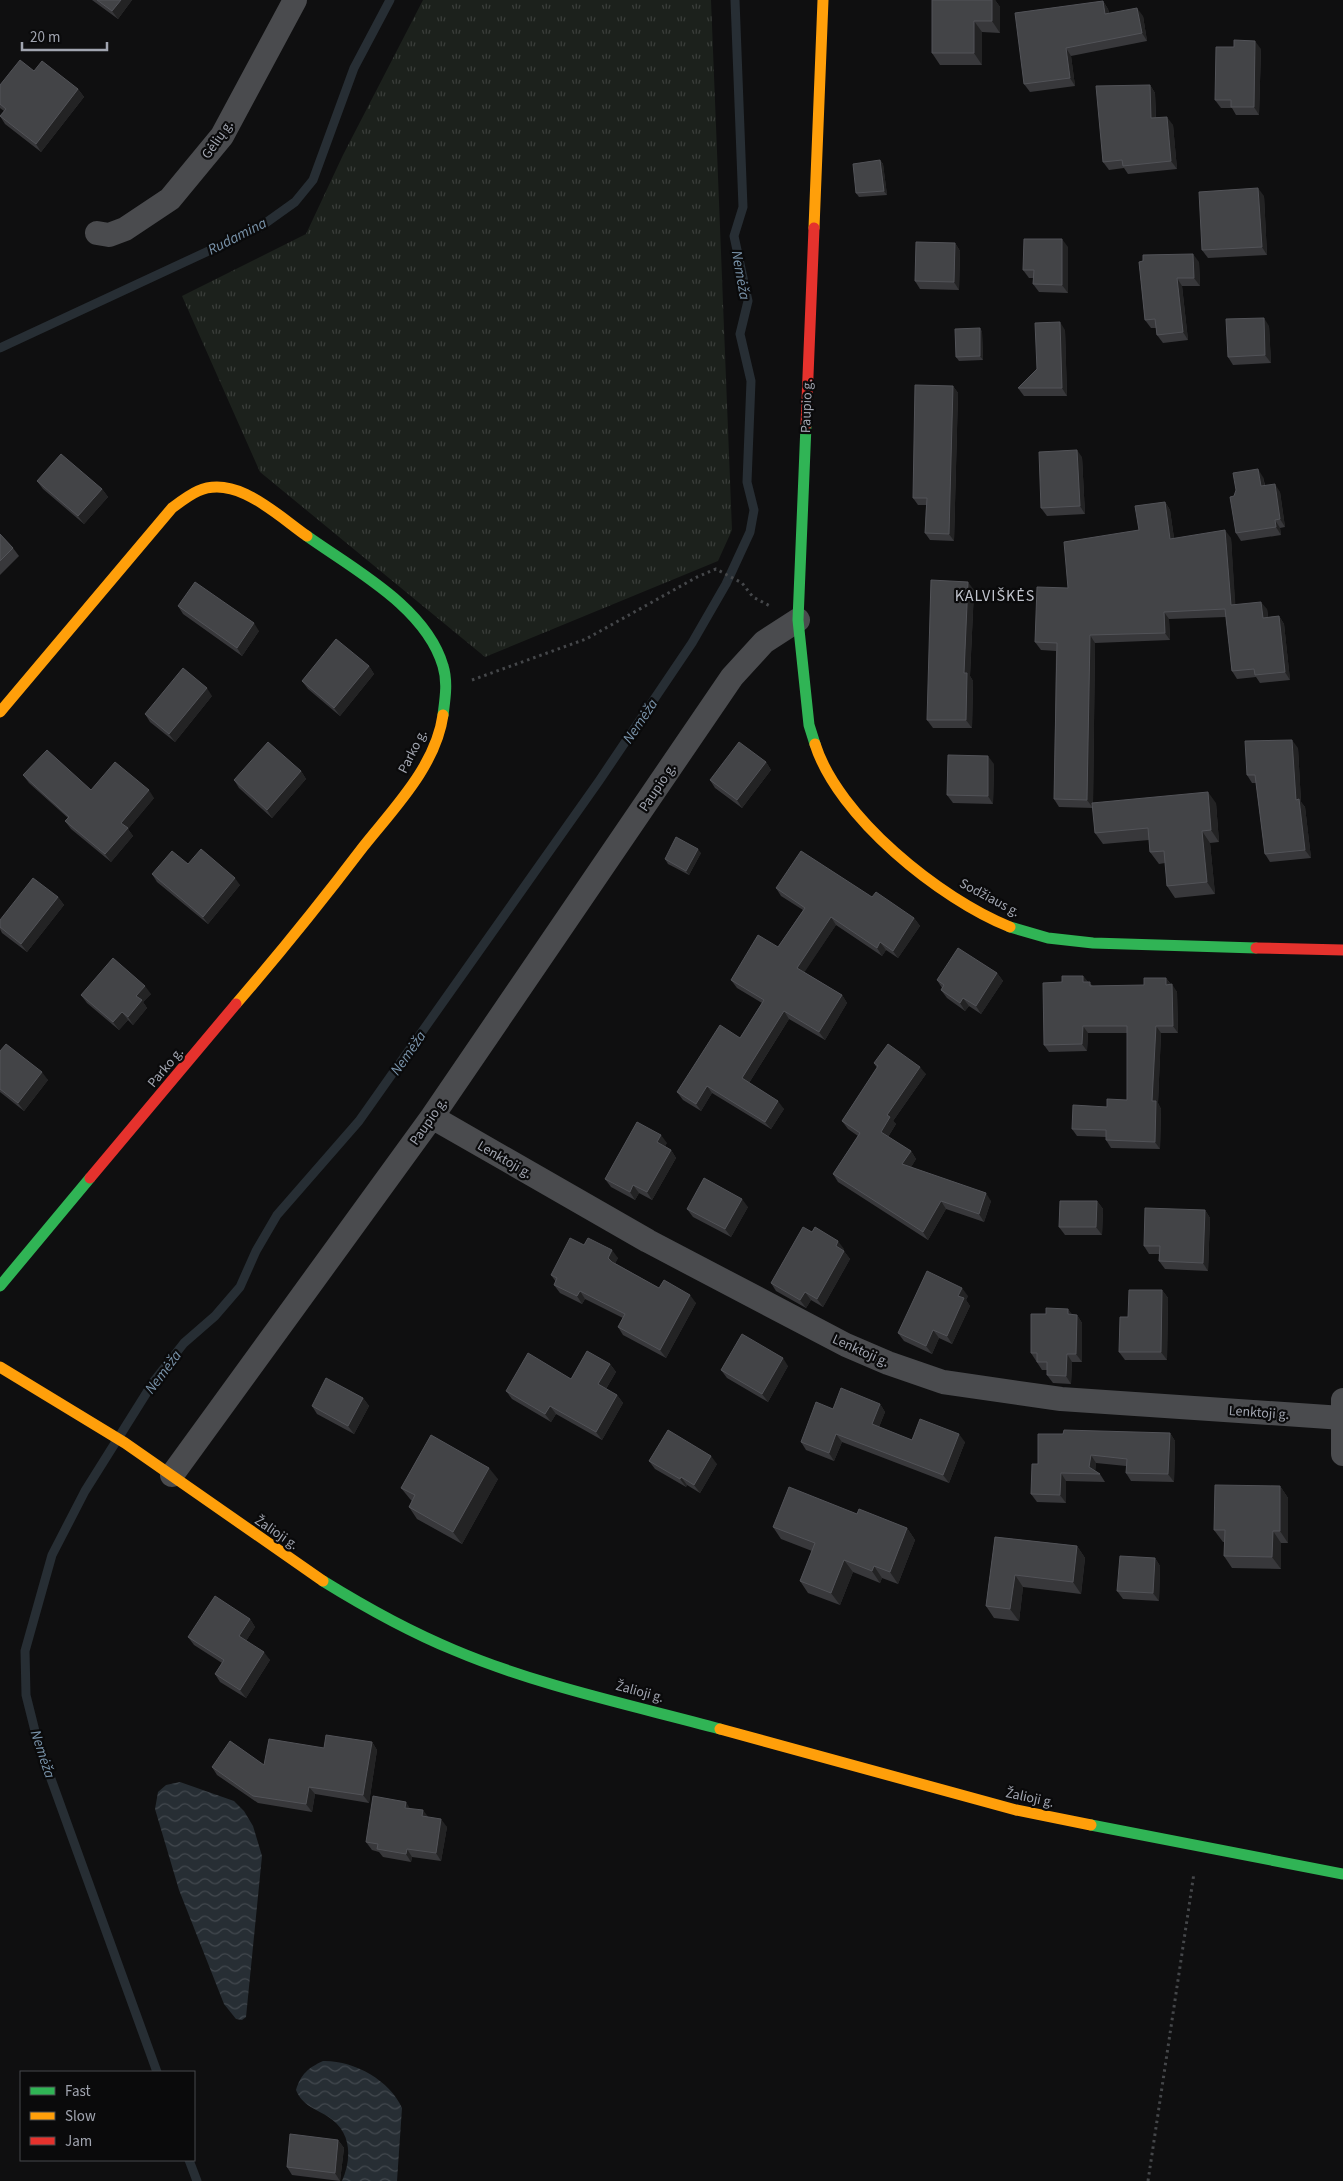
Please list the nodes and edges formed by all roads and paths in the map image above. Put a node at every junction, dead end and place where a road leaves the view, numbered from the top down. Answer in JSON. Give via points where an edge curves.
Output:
{"nodes":[{"id":1,"x":295,"y":0,"type":"edge"},
{"id":2,"x":823,"y":0,"type":"edge"},
{"id":3,"x":96,"y":233,"type":"dead end"},
{"id":4,"x":742,"y":584,"type":"dead end"},
{"id":5,"x":798,"y":620,"type":"junction"},
{"id":6,"x":446,"y":692,"type":"junction"},
{"id":7,"x":0,"y":712,"type":"edge"},
{"id":8,"x":1343,"y":950,"type":"edge"},
{"id":9,"x":432,"y":1117,"type":"junction"},
{"id":10,"x":0,"y":1286,"type":"edge"},
{"id":11,"x":0,"y":1366,"type":"edge"},
{"id":12,"x":1343,"y":1400,"type":"edge"},
{"id":13,"x":1343,"y":1418,"type":"edge"},
{"id":14,"x":1343,"y":1454,"type":"edge"},
{"id":15,"x":172,"y":1475,"type":"junction"},
{"id":16,"x":1198,"y":1846,"type":"junction"},
{"id":17,"x":1343,"y":1874,"type":"edge"},
{"id":18,"x":1148,"y":2181,"type":"edge"}],
"edges":[{"from":1,"to":3,"type":"street","name":"Gėlių g.","via":[[222,136],[170,199],[125,229],[109,235]]},
{"from":2,"to":5,"type":"street","name":"Paupio g."},
{"from":4,"to":6,"type":"path","via":[[716,569],[586,639]]},
{"from":5,"to":8,"type":"street","name":"Sodžiaus g.","via":[[809,725],[821,763],[844,798],[876,836],[910,865],[965,903],[1008,926],[1048,938],[1093,943]]},
{"from":5,"to":9,"type":"street","name":"Paupio g.","via":[[764,642],[732,677]]},
{"from":6,"to":7,"type":"street","name":"Parko g.","via":[[442,666],[433,644],[410,612],[387,592],[258,502],[234,489],[215,486],[197,490],[172,508]]},
{"from":6,"to":10,"type":"street","name":"Parko g.","via":[[442,722],[432,752],[411,785],[297,933]]},
{"from":9,"to":13,"type":"street","name":"Lenktoji g.","via":[[648,1241],[846,1345],[943,1382],[1061,1399]]},
{"from":9,"to":15,"type":"street","name":"Paupio g."},
{"from":11,"to":15,"type":"street","name":"Žalioji g."},
{"from":12,"to":13,"type":"street"},
{"from":13,"to":14,"type":"street"},
{"from":15,"to":16,"type":"street","name":"Žalioji g.","via":[[226,1516],[328,1584],[441,1645],[491,1664],[1016,1810]]},
{"from":16,"to":17,"type":"street","name":"Žalioji g."},
{"from":16,"to":18,"type":"path"}]}
